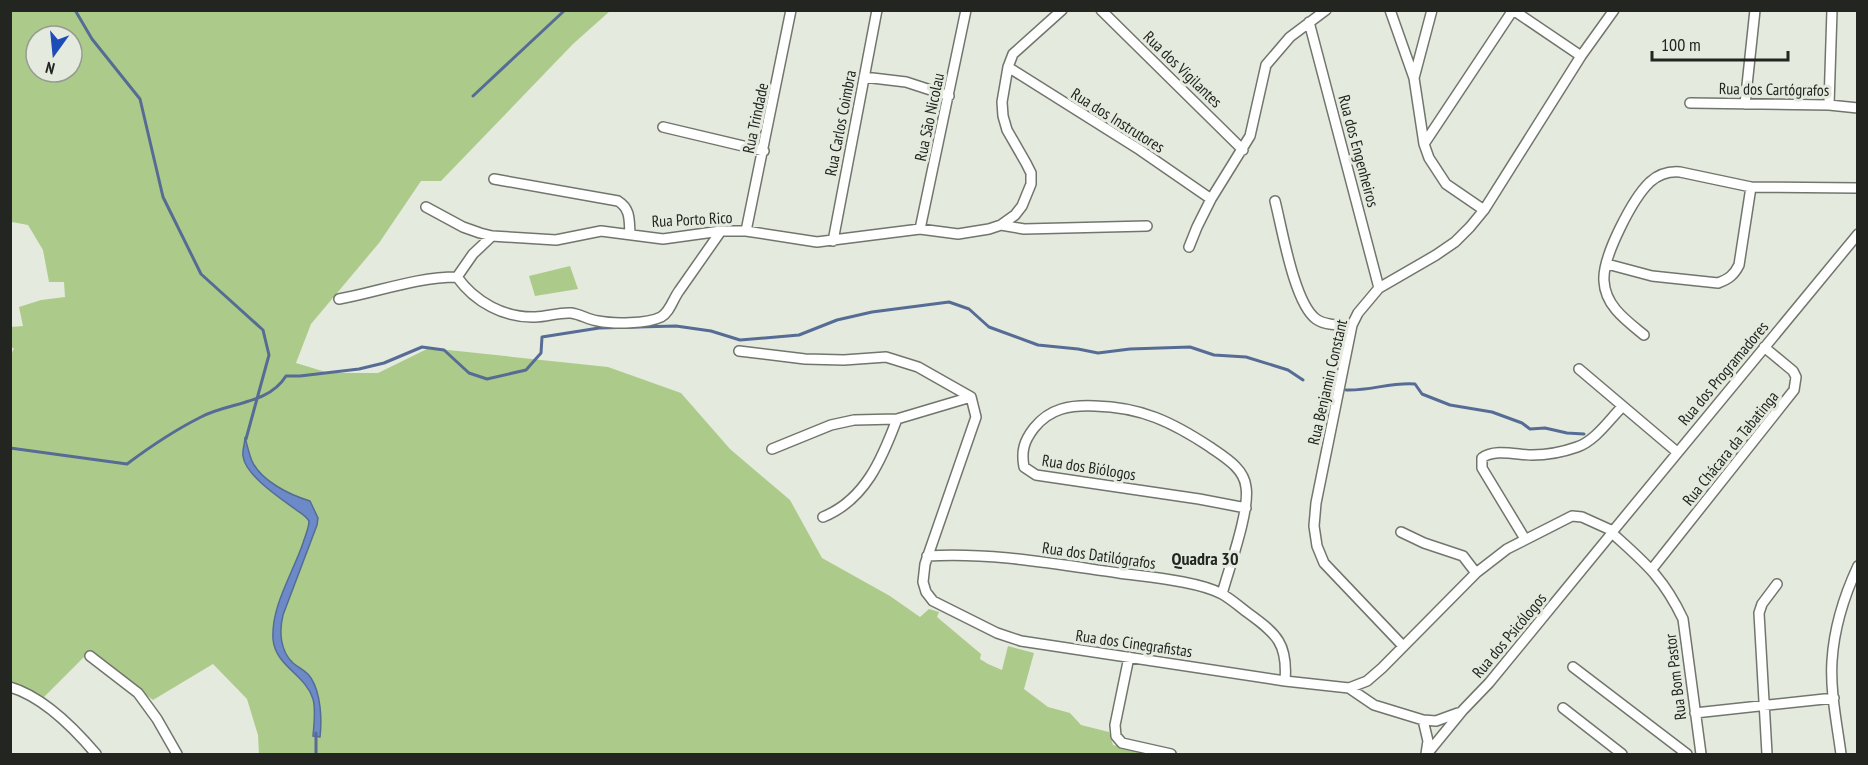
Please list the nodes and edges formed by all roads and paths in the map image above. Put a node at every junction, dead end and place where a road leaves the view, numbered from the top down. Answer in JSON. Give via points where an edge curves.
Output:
{"nodes":[{"id":1,"x":791,"y":10,"type":"edge"},
{"id":2,"x":877,"y":10,"type":"edge"},
{"id":3,"x":966,"y":10,"type":"edge"},
{"id":4,"x":1101,"y":10,"type":"edge"},
{"id":5,"x":1390,"y":10,"type":"edge"},
{"id":6,"x":1432,"y":10,"type":"edge"},
{"id":7,"x":1513,"y":10,"type":"edge"},
{"id":8,"x":1614,"y":10,"type":"edge"},
{"id":9,"x":1755,"y":10,"type":"edge"},
{"id":10,"x":1832,"y":10,"type":"edge"},
{"id":11,"x":1325,"y":11,"type":"edge"},
{"id":12,"x":1057,"y":12,"type":"edge"},
{"id":13,"x":1309,"y":22,"type":"junction"},
{"id":14,"x":1581,"y":56,"type":"junction"},
{"id":15,"x":1008,"y":67,"type":"junction"},
{"id":16,"x":864,"y":77,"type":"junction"},
{"id":17,"x":1414,"y":78,"type":"junction"},
{"id":18,"x":949,"y":96,"type":"junction"},
{"id":19,"x":1690,"y":103,"type":"dead end"},
{"id":20,"x":1745,"y":104,"type":"junction"},
{"id":21,"x":1829,"y":105,"type":"junction"},
{"id":22,"x":1857,"y":108,"type":"edge"},
{"id":23,"x":663,"y":127,"type":"dead end"},
{"id":24,"x":1424,"y":144,"type":"junction"},
{"id":25,"x":1243,"y":150,"type":"junction"},
{"id":26,"x":764,"y":151,"type":"junction"},
{"id":27,"x":494,"y":178,"type":"dead end"},
{"id":28,"x":1751,"y":187,"type":"junction"},
{"id":29,"x":1857,"y":188,"type":"edge"},
{"id":30,"x":1212,"y":199,"type":"junction"},
{"id":31,"x":1275,"y":201,"type":"dead end"},
{"id":32,"x":426,"y":207,"type":"dead end"},
{"id":33,"x":1484,"y":210,"type":"junction"},
{"id":34,"x":1001,"y":225,"type":"junction"},
{"id":35,"x":1147,"y":226,"type":"dead end"},
{"id":36,"x":920,"y":230,"type":"junction"},
{"id":37,"x":721,"y":231,"type":"junction"},
{"id":38,"x":746,"y":231,"type":"junction"},
{"id":39,"x":630,"y":234,"type":"junction"},
{"id":40,"x":1857,"y":234,"type":"edge"},
{"id":41,"x":492,"y":236,"type":"junction"},
{"id":42,"x":833,"y":241,"type":"junction"},
{"id":43,"x":1189,"y":247,"type":"dead end"},
{"id":44,"x":1606,"y":264,"type":"junction"},
{"id":45,"x":457,"y":277,"type":"junction"},
{"id":46,"x":1379,"y":288,"type":"junction"},
{"id":47,"x":339,"y":299,"type":"dead end"},
{"id":48,"x":1352,"y":325,"type":"junction"},
{"id":49,"x":1644,"y":335,"type":"dead end"},
{"id":50,"x":1764,"y":347,"type":"junction"},
{"id":51,"x":739,"y":351,"type":"dead end"},
{"id":52,"x":1579,"y":369,"type":"dead end"},
{"id":53,"x":971,"y":397,"type":"junction"},
{"id":54,"x":1622,"y":407,"type":"junction"},
{"id":55,"x":897,"y":419,"type":"junction"},
{"id":56,"x":772,"y":449,"type":"dead end"},
{"id":57,"x":1677,"y":452,"type":"junction"},
{"id":58,"x":1246,"y":508,"type":"junction"},
{"id":59,"x":823,"y":517,"type":"dead end"},
{"id":60,"x":1401,"y":532,"type":"dead end"},
{"id":61,"x":1612,"y":532,"type":"junction"},
{"id":62,"x":1525,"y":539,"type":"junction"},
{"id":63,"x":927,"y":556,"type":"junction"},
{"id":64,"x":1857,"y":566,"type":"edge"},
{"id":65,"x":1652,"y":569,"type":"junction"},
{"id":66,"x":1476,"y":573,"type":"junction"},
{"id":67,"x":1777,"y":585,"type":"dead end"},
{"id":68,"x":1222,"y":594,"type":"junction"},
{"id":69,"x":1403,"y":646,"type":"junction"},
{"id":70,"x":90,"y":656,"type":"dead end"},
{"id":71,"x":1129,"y":657,"type":"junction"},
{"id":72,"x":1573,"y":667,"type":"dead end"},
{"id":73,"x":1285,"y":681,"type":"junction"},
{"id":74,"x":10,"y":687,"type":"edge"},
{"id":75,"x":1349,"y":688,"type":"junction"},
{"id":76,"x":1834,"y":698,"type":"junction"},
{"id":77,"x":1765,"y":706,"type":"junction"},
{"id":78,"x":1563,"y":708,"type":"dead end"},
{"id":79,"x":1463,"y":710,"type":"junction"},
{"id":80,"x":1695,"y":713,"type":"junction"},
{"id":81,"x":1423,"y":720,"type":"junction"},
{"id":82,"x":96,"y":754,"type":"edge"},
{"id":83,"x":177,"y":754,"type":"edge"},
{"id":84,"x":1171,"y":754,"type":"edge"},
{"id":85,"x":1426,"y":754,"type":"edge"},
{"id":86,"x":1622,"y":754,"type":"edge"},
{"id":87,"x":1688,"y":754,"type":"edge"},
{"id":88,"x":1701,"y":754,"type":"edge"},
{"id":89,"x":1767,"y":754,"type":"edge"},
{"id":90,"x":1840,"y":754,"type":"edge"}],
"edges":[{"from":1,"to":26,"type":"street","name":"Rua Trindade"},
{"from":2,"to":16,"type":"street","name":"Rua Carlos Coimbra"},
{"from":3,"to":18,"type":"street","name":"Rua São Nicolau"},
{"from":4,"to":25,"type":"street","name":"Rua dos Vigilantes"},
{"from":5,"to":17,"type":"street"},
{"from":6,"to":17,"type":"street"},
{"from":7,"to":14,"type":"street"},
{"from":7,"to":24,"type":"street"},
{"from":8,"to":14,"type":"street","name":"Rua Benjamin Constant"},
{"from":9,"to":20,"type":"street"},
{"from":10,"to":21,"type":"street"},
{"from":11,"to":13,"type":"street"},
{"from":12,"to":15,"type":"street","via":[[1013,54]]},
{"from":13,"to":25,"type":"street","via":[[1266,65],[1254,123]]},
{"from":13,"to":46,"type":"street","name":"Rua dos Engenheiros"},
{"from":14,"to":33,"type":"street","name":"Rua Benjamin Constant"},
{"from":15,"to":30,"type":"street","name":"Rua dos Instrutores"},
{"from":15,"to":34,"type":"street","via":[[1003,116],[1026,163],[1031,184],[1022,206]]},
{"from":16,"to":18,"type":"street","via":[[906,82]]},
{"from":16,"to":42,"type":"street","name":"Rua Carlos Coimbra"},
{"from":17,"to":24,"type":"street"},
{"from":18,"to":36,"type":"street","name":"Rua São Nicolau"},
{"from":19,"to":20,"type":"street","name":"Rua dos Cartógrafos"},
{"from":20,"to":21,"type":"street","name":"Rua dos Cartógrafos"},
{"from":21,"to":22,"type":"street","name":"Rua dos Cartógrafos"},
{"from":23,"to":26,"type":"street"},
{"from":24,"to":33,"type":"street","via":[[1446,184]]},
{"from":25,"to":30,"type":"street"},
{"from":26,"to":38,"type":"street","name":"Rua Trindade"},
{"from":27,"to":39,"type":"street","via":[[618,201],[626,206]]},
{"from":28,"to":29,"type":"street"},
{"from":28,"to":44,"type":"street","via":[[1680,172],[1659,175],[1649,182],[1632,207]]},
{"from":28,"to":44,"type":"street","via":[[1739,265],[1734,275],[1718,283],[1652,276]]},
{"from":30,"to":43,"type":"street"},
{"from":31,"to":48,"type":"street","via":[[1307,309],[1327,324]]},
{"from":32,"to":41,"type":"street","name":"Rua Porto Rico","via":[[462,228]]},
{"from":33,"to":46,"type":"street","name":"Rua Benjamin Constant","via":[[1455,242]]},
{"from":34,"to":35,"type":"street","name":"Rua Porto Rico","via":[[1024,229]]},
{"from":34,"to":36,"type":"street","name":"Rua Porto Rico","via":[[958,234]]},
{"from":36,"to":42,"type":"street","name":"Rua Porto Rico"},
{"from":37,"to":38,"type":"street","name":"Rua Porto Rico"},
{"from":37,"to":39,"type":"street","name":"Rua Porto Rico","via":[[663,239]]},
{"from":37,"to":45,"type":"street","via":[[667,312],[647,321],[598,321],[574,313],[536,318],[510,314],[479,301]]},
{"from":38,"to":42,"type":"street","name":"Rua Porto Rico","via":[[801,241]]},
{"from":39,"to":41,"type":"street","name":"Rua Porto Rico","via":[[601,231],[556,240]]},
{"from":40,"to":50,"type":"street","name":"Rua dos Programadores"},
{"from":41,"to":45,"type":"street"},
{"from":44,"to":49,"type":"street","via":[[1604,280],[1611,303]]},
{"from":45,"to":47,"type":"street","via":[[412,282]]},
{"from":46,"to":48,"type":"street","name":"Rua Benjamin Constant"},
{"from":48,"to":69,"type":"street","name":"Rua Benjamin Constant","via":[[1316,503],[1317,546],[1324,563]]},
{"from":50,"to":57,"type":"street","name":"Rua dos Programadores"},
{"from":50,"to":65,"type":"street","name":"Rua Chácara da Tabatinga","via":[[1793,371],[1794,390]]},
{"from":51,"to":53,"type":"street","via":[[815,359],[886,357],[918,368]]},
{"from":52,"to":54,"type":"street"},
{"from":53,"to":55,"type":"street"},
{"from":53,"to":63,"type":"street","via":[[976,417]]},
{"from":54,"to":57,"type":"street"},
{"from":54,"to":62,"type":"street","via":[[1580,446],[1556,453],[1493,454],[1482,458],[1482,468]]},
{"from":55,"to":56,"type":"street","via":[[831,425]]},
{"from":55,"to":59,"type":"street","via":[[886,448],[855,497]]},
{"from":57,"to":61,"type":"street","name":"Rua dos Programadores"},
{"from":58,"to":58,"type":"street","name":"Rua dos Biólogos","via":[[1047,478],[1024,467],[1023,448],[1041,420],[1054,410],[1074,405],[1131,409],[1180,429],[1227,459],[1240,472],[1246,486]]},
{"from":58,"to":68,"type":"street","name":"Rua dos Biólogos"},
{"from":60,"to":66,"type":"street","via":[[1463,556]]},
{"from":61,"to":62,"type":"street","via":[[1589,519],[1572,516]]},
{"from":61,"to":65,"type":"street"},
{"from":61,"to":79,"type":"street","name":"Rua dos Psicólogos"},
{"from":62,"to":66,"type":"street"},
{"from":63,"to":68,"type":"street","name":"Rua dos Datilógrafos","via":[[964,554],[1042,562],[1160,579]]},
{"from":63,"to":71,"type":"street","name":"Rua dos Cinegrafistas","via":[[926,592],[933,601],[967,619],[1021,640]]},
{"from":64,"to":76,"type":"street","via":[[1838,620],[1832,662]]},
{"from":65,"to":80,"type":"street","name":"Rua Bom Pastor","via":[[1683,619]]},
{"from":66,"to":69,"type":"street"},
{"from":67,"to":77,"type":"street","via":[[1759,613]]},
{"from":68,"to":73,"type":"street","name":"Rua dos Datilógrafos","via":[[1275,636],[1287,661]]},
{"from":69,"to":75,"type":"street","via":[[1367,681]]},
{"from":70,"to":83,"type":"street","via":[[138,693]]},
{"from":71,"to":73,"type":"street","name":"Rua dos Cinegrafistas"},
{"from":71,"to":84,"type":"street","via":[[1116,736],[1122,743]]},
{"from":72,"to":87,"type":"street"},
{"from":73,"to":75,"type":"street","name":"Rua dos Cinegrafistas"},
{"from":74,"to":82,"type":"street","via":[[33,696]]},
{"from":75,"to":81,"type":"street","name":"Rua dos Cinegrafistas","via":[[1374,705]]},
{"from":76,"to":77,"type":"street"},
{"from":76,"to":90,"type":"street"},
{"from":77,"to":80,"type":"street"},
{"from":77,"to":89,"type":"street"},
{"from":78,"to":86,"type":"street"},
{"from":79,"to":81,"type":"street","via":[[1442,719]]},
{"from":79,"to":85,"type":"street","name":"Rua dos Psicólogos"},
{"from":80,"to":88,"type":"street","name":"Rua Bom Pastor"},
{"from":81,"to":85,"type":"street","via":[[1428,741]]}]}
